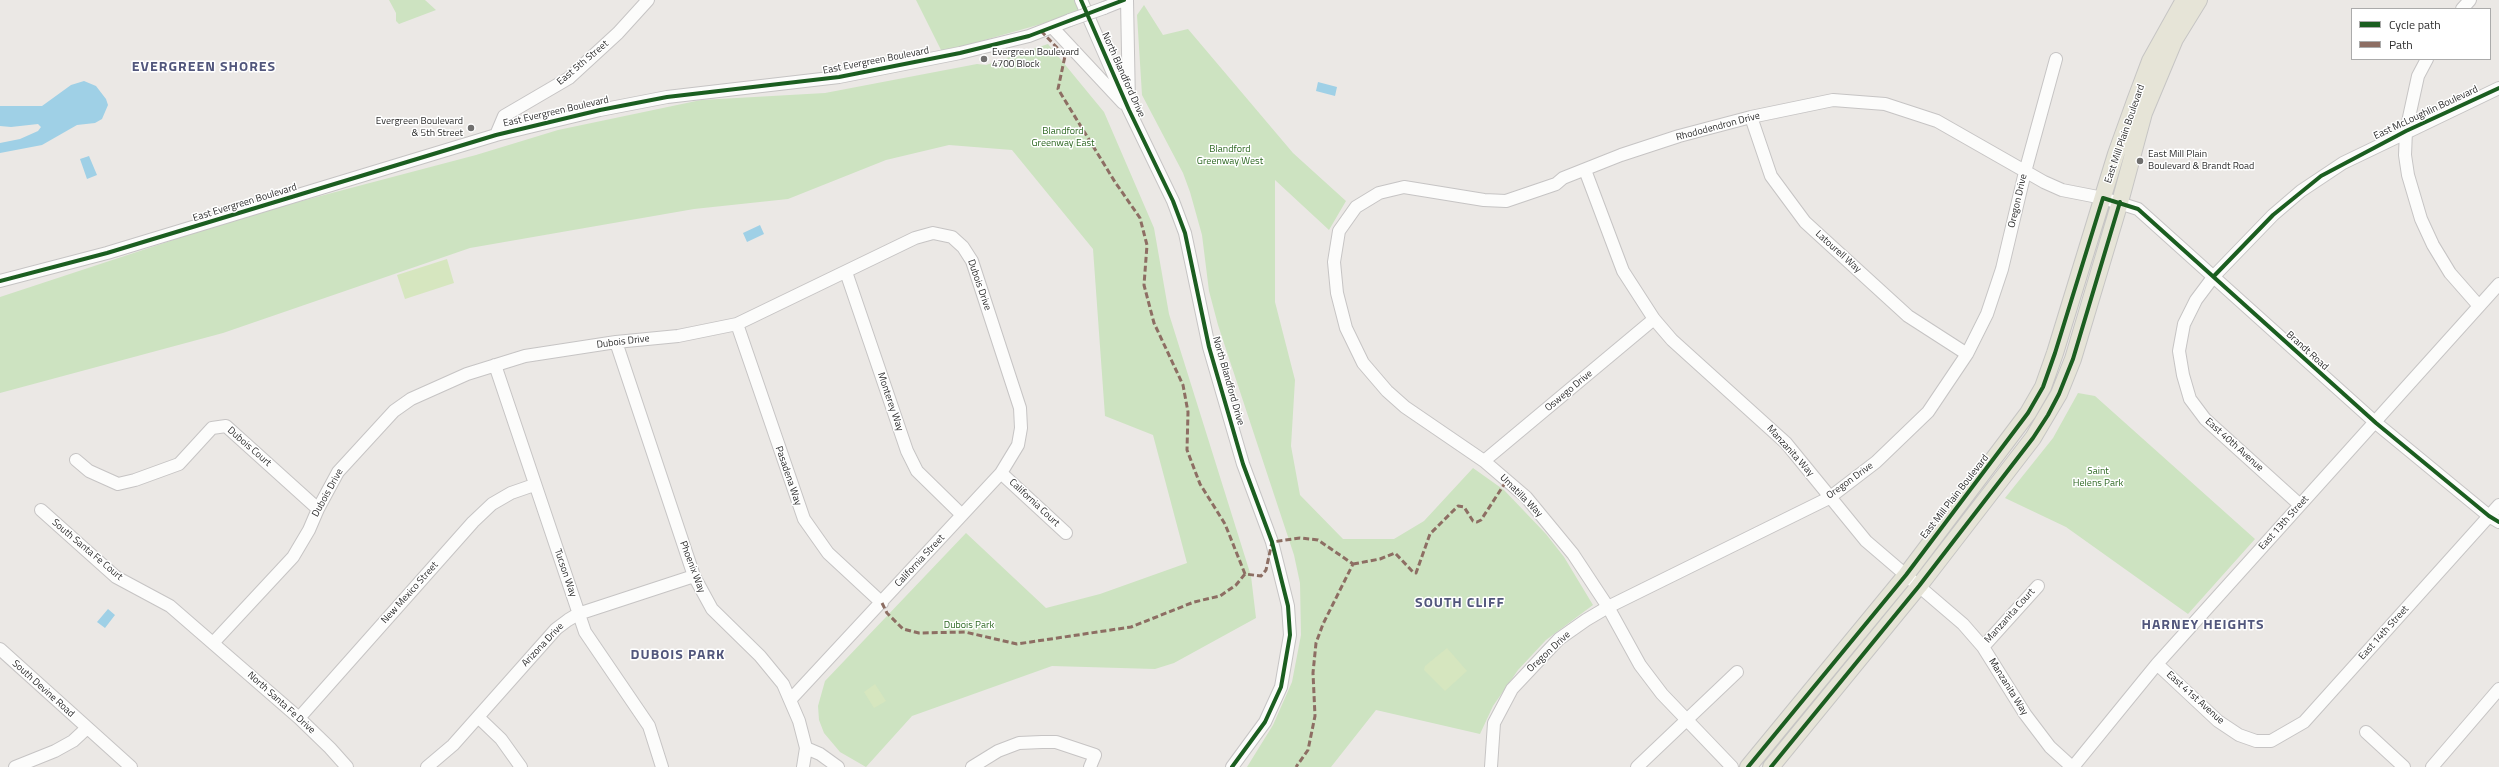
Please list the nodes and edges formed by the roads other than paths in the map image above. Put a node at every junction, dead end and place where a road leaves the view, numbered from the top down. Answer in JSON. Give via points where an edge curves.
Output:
{"nodes":[{"id":1,"x":648,"y":0,"type":"edge"},
{"id":2,"x":1081,"y":0,"type":"edge"},
{"id":3,"x":1126,"y":0,"type":"edge"},
{"id":4,"x":2184,"y":0,"type":"edge"},
{"id":5,"x":2199,"y":0,"type":"edge"},
{"id":6,"x":2470,"y":0,"type":"edge"},
{"id":7,"x":2463,"y":8,"type":"edge"},
{"id":8,"x":1052,"y":27,"type":"junction"},
{"id":9,"x":2056,"y":59,"type":"dead end"},
{"id":10,"x":2426,"y":60,"type":"edge"},
{"id":11,"x":2499,"y":88,"type":"edge"},
{"id":12,"x":1129,"y":110,"type":"junction"},
{"id":13,"x":1751,"y":117,"type":"junction"},
{"id":14,"x":2406,"y":131,"type":"junction"},
{"id":15,"x":496,"y":134,"type":"junction"},
{"id":16,"x":1585,"y":170,"type":"junction"},
{"id":17,"x":2025,"y":172,"type":"junction"},
{"id":18,"x":2103,"y":198,"type":"junction"},
{"id":19,"x":2120,"y":202,"type":"junction"},
{"id":20,"x":1339,"y":231,"type":"joint"},
{"id":21,"x":846,"y":272,"type":"junction"},
{"id":22,"x":2214,"y":276,"type":"junction"},
{"id":23,"x":0,"y":281,"type":"edge"},
{"id":24,"x":2499,"y":284,"type":"edge"},
{"id":25,"x":2479,"y":306,"type":"junction"},
{"id":26,"x":1654,"y":319,"type":"junction"},
{"id":27,"x":737,"y":324,"type":"junction"},
{"id":28,"x":616,"y":342,"type":"junction"},
{"id":29,"x":2179,"y":351,"type":"joint"},
{"id":30,"x":1967,"y":354,"type":"junction"},
{"id":31,"x":495,"y":365,"type":"junction"},
{"id":32,"x":1020,"y":408,"type":"joint"},
{"id":33,"x":2376,"y":423,"type":"junction"},
{"id":34,"x":76,"y":460,"type":"dead end"},
{"id":35,"x":1484,"y":461,"type":"junction"},
{"id":36,"x":1001,"y":474,"type":"junction"},
{"id":37,"x":534,"y":485,"type":"junction"},
{"id":38,"x":1829,"y":498,"type":"junction"},
{"id":39,"x":2300,"y":505,"type":"junction"},
{"id":40,"x":2499,"y":505,"type":"edge"},
{"id":41,"x":318,"y":509,"type":"junction"},
{"id":42,"x":41,"y":510,"type":"dead end"},
{"id":43,"x":962,"y":515,"type":"junction"},
{"id":44,"x":2494,"y":519,"type":"edge"},
{"id":45,"x":1066,"y":533,"type":"dead end"},
{"id":46,"x":1906,"y":575,"type":"junction"},
{"id":47,"x":694,"y":576,"type":"junction"},
{"id":48,"x":1919,"y":586,"type":"junction"},
{"id":49,"x":2038,"y":586,"type":"dead end"},
{"id":50,"x":882,"y":603,"type":"junction"},
{"id":51,"x":1608,"y":607,"type":"junction"},
{"id":52,"x":578,"y":614,"type":"junction"},
{"id":53,"x":213,"y":643,"type":"junction"},
{"id":54,"x":1983,"y":647,"type":"junction"},
{"id":55,"x":0,"y":649,"type":"edge"},
{"id":56,"x":2157,"y":664,"type":"junction"},
{"id":57,"x":1737,"y":672,"type":"dead end"},
{"id":58,"x":2499,"y":689,"type":"edge"},
{"id":59,"x":791,"y":699,"type":"junction"},
{"id":60,"x":478,"y":717,"type":"junction"},
{"id":61,"x":299,"y":718,"type":"junction"},
{"id":62,"x":1684,"y":720,"type":"junction"},
{"id":63,"x":86,"y":728,"type":"junction"},
{"id":64,"x":2366,"y":732,"type":"dead end"},
{"id":65,"x":2256,"y":741,"type":"joint"},
{"id":66,"x":806,"y":748,"type":"junction"},
{"id":67,"x":15,"y":767,"type":"edge"},
{"id":68,"x":130,"y":767,"type":"edge"},
{"id":69,"x":347,"y":767,"type":"edge"},
{"id":70,"x":426,"y":767,"type":"edge"},
{"id":71,"x":521,"y":767,"type":"edge"},
{"id":72,"x":662,"y":767,"type":"edge"},
{"id":73,"x":803,"y":767,"type":"edge"},
{"id":74,"x":838,"y":767,"type":"edge"},
{"id":75,"x":972,"y":767,"type":"edge"},
{"id":76,"x":1090,"y":767,"type":"edge"},
{"id":77,"x":1232,"y":767,"type":"edge"},
{"id":78,"x":1491,"y":767,"type":"edge"},
{"id":79,"x":1637,"y":767,"type":"edge"},
{"id":80,"x":1732,"y":767,"type":"edge"},
{"id":81,"x":1748,"y":767,"type":"edge"},
{"id":82,"x":1772,"y":767,"type":"edge"},
{"id":83,"x":2073,"y":767,"type":"edge"},
{"id":84,"x":2404,"y":767,"type":"edge"},
{"id":85,"x":2432,"y":767,"type":"edge"}],
"edges":[{"from":1,"to":15,"type":"street","name":"East 5th Street","via":[[618,33],[569,78],[504,116]]},
{"from":2,"to":12,"type":"street","name":"North Blandford Drive"},
{"from":3,"to":8,"type":"street","name":"East Evergreen Boulevard","bridge":true},
{"from":3,"to":12,"type":"street"},
{"from":4,"to":18,"type":"main road","name":"East Mill Plain Boulevard","via":[[2150,61]]},
{"from":5,"to":19,"type":"main road","name":"East Mill Plain Boulevard","via":[[2175,39],[2159,73],[2144,113]]},
{"from":6,"to":7,"type":"street"},
{"from":8,"to":12,"type":"street"},
{"from":8,"to":15,"type":"street","name":"East Evergreen Boulevard","via":[[1029,36],[960,53],[846,76],[667,97]]},
{"from":9,"to":17,"type":"street","name":"Oregon Drive"},
{"from":10,"to":14,"type":"street","via":[[2418,76]]},
{"from":11,"to":14,"type":"street","name":"East McLoughlin Boulevard"},
{"from":12,"to":77,"type":"street","name":"North Blandford Drive","via":[[1173,200],[1185,233],[1209,347],[1243,464],[1272,542],[1288,606],[1290,635],[1281,687],[1265,722]]},
{"from":13,"to":16,"type":"street","name":"Rhododendron Drive","via":[[1672,138]]},
{"from":13,"to":17,"type":"street","name":"Rhododendron Drive","via":[[1833,100],[1885,104],[1936,121]]},
{"from":13,"to":30,"type":"street","name":"Latourell Way","via":[[1771,176],[1805,222],[1908,316]]},
{"from":14,"to":22,"type":"street","name":"East McLoughlin Boulevard","via":[[2343,162],[2300,191]]},
{"from":14,"to":25,"type":"street","via":[[2405,154],[2408,175],[2421,219],[2450,273]]},
{"from":15,"to":23,"type":"street","name":"East Evergreen Boulevard","via":[[107,253]]},
{"from":16,"to":20,"type":"street","name":"Rhododendron Drive","via":[[1550,186],[1506,201],[1484,200],[1404,187],[1379,193],[1356,207]]},
{"from":16,"to":26,"type":"street","name":"Manzanita Way","via":[[1623,272]]},
{"from":17,"to":18,"type":"street","name":"Rhododendron Drive","via":[[2062,190]]},
{"from":17,"to":30,"type":"street","name":"Oregon Drive","via":[[2002,269],[1987,314]]},
{"from":18,"to":19,"type":"street","name":"Brandt Road"},
{"from":18,"to":46,"type":"main road","name":"East Mill Plain Boulevard","via":[[2056,353],[2043,387],[2028,413]]},
{"from":19,"to":22,"type":"street","name":"Brandt Road","via":[[2138,209]]},
{"from":19,"to":48,"type":"main road","name":"East Mill Plain Boulevard","via":[[2073,359],[2059,394],[2033,438]]},
{"from":20,"to":35,"type":"street","name":"Umatilla Way","via":[[1334,262],[1337,293],[1346,328],[1363,362],[1387,391],[1405,407]]},
{"from":21,"to":27,"type":"street","name":"Dubois Drive"},
{"from":21,"to":32,"type":"street","name":"Dubois Drive","via":[[915,238],[933,232],[952,237],[963,247],[972,261]]},
{"from":21,"to":43,"type":"street","name":"Monterey Way","via":[[907,451],[918,471]]},
{"from":22,"to":29,"type":"street","name":"East McLoughlin Boulevard","via":[[2196,300],[2184,324]]},
{"from":22,"to":33,"type":"street","name":"Brandt Road"},
{"from":24,"to":25,"type":"street","name":"East 13th Street"},
{"from":25,"to":33,"type":"street","name":"East 13th Street"},
{"from":26,"to":35,"type":"street","name":"Oswego Drive"},
{"from":26,"to":38,"type":"street","name":"Manzanita Way","via":[[1672,340],[1786,443],[1809,469]]},
{"from":27,"to":28,"type":"street","name":"Dubois Drive","via":[[685,335]]},
{"from":27,"to":50,"type":"street","name":"Pasadena Way","via":[[804,519],[828,553]]},
{"from":28,"to":31,"type":"street","name":"Dubois Drive","via":[[525,356]]},
{"from":28,"to":47,"type":"street","name":"Phoenix Way"},
{"from":29,"to":39,"type":"street","name":"East 40th Avenue","via":[[2190,399],[2205,419]]},
{"from":30,"to":38,"type":"street","name":"Oregon Drive","via":[[1928,412],[1876,462]]},
{"from":31,"to":37,"type":"street","name":"Tucson Way"},
{"from":31,"to":41,"type":"street","name":"Dubois Drive","via":[[467,374],[411,399],[394,411],[338,472]]},
{"from":32,"to":36,"type":"street","name":"California Street","via":[[1021,428],[1018,445]]},
{"from":33,"to":39,"type":"street","name":"East 13th Street"},
{"from":33,"to":44,"type":"street","name":"Brandt Road"},
{"from":34,"to":41,"type":"street","name":"Dubois Court","via":[[89,471],[118,484],[179,464],[212,428],[226,426]]},
{"from":35,"to":51,"type":"street","name":"Umatilla Way","via":[[1526,497],[1551,526],[1574,554]]},
{"from":36,"to":43,"type":"street","name":"California Street"},
{"from":36,"to":45,"type":"street","name":"California Court"},
{"from":37,"to":52,"type":"street","name":"Tucson Way"},
{"from":37,"to":61,"type":"street","name":"New Mexico Street","via":[[511,492],[492,504],[473,522]]},
{"from":38,"to":46,"type":"street","name":"Manzanita Way","via":[[1866,542]]},
{"from":38,"to":51,"type":"street","name":"Oregon Drive"},
{"from":39,"to":56,"type":"street","name":"East 13th Street"},
{"from":40,"to":44,"type":"street","name":"East 14th Street"},
{"from":41,"to":53,"type":"street","name":"Dubois Drive","via":[[310,530],[293,557]]},
{"from":42,"to":53,"type":"street","name":"South Santa Fe Court","via":[[116,577],[170,606]]},
{"from":43,"to":50,"type":"street","name":"California Street"},
{"from":44,"to":65,"type":"street","name":"East 14th Street","via":[[2304,722],[2270,741]]},
{"from":46,"to":48,"type":"street","name":"Manzanita Way"},
{"from":46,"to":81,"type":"main road","name":"East Mill Plain Boulevard"},
{"from":47,"to":52,"type":"street","name":"Arizona Drive"},
{"from":47,"to":59,"type":"street","name":"Phoenix Way","via":[[712,609],[771,668]]},
{"from":48,"to":54,"type":"street","name":"Manzanita Way","via":[[1964,624]]},
{"from":48,"to":82,"type":"main road","name":"East Mill Plain Boulevard"},
{"from":49,"to":54,"type":"street","name":"Manzanita Court"},
{"from":50,"to":59,"type":"street","name":"California Street"},
{"from":51,"to":62,"type":"street","name":"Umatilla Way","via":[[1640,665]]},
{"from":51,"to":78,"type":"street","name":"Oregon Drive","via":[[1559,639],[1512,689],[1494,723]]},
{"from":52,"to":60,"type":"street","name":"Arizona Drive","via":[[556,629]]},
{"from":52,"to":72,"type":"street","name":"Tucson Way","via":[[595,650],[649,726]]},
{"from":53,"to":61,"type":"street","name":"North Santa Fe Drive"},
{"from":54,"to":83,"type":"street","name":"Manzanita Way","via":[[2024,714],[2050,747]]},
{"from":55,"to":63,"type":"street","name":"South Devine Road"},
{"from":56,"to":65,"type":"street","name":"East 41st Avenue","via":[[2218,721],[2239,735]]},
{"from":56,"to":83,"type":"street","name":"East 13th Street"},
{"from":57,"to":62,"type":"street"},
{"from":58,"to":85,"type":"street"},
{"from":59,"to":66,"type":"street","name":"Phoenix Way"},
{"from":60,"to":70,"type":"street","name":"Arizona Drive","via":[[453,745]]},
{"from":60,"to":71,"type":"street","via":[[500,738]]},
{"from":61,"to":69,"type":"street","name":"North Santa Fe Drive"},
{"from":62,"to":79,"type":"street"},
{"from":62,"to":80,"type":"street","name":"Umatilla Way"},
{"from":63,"to":67,"type":"street","via":[[73,741],[55,751]]},
{"from":63,"to":68,"type":"street","name":"South Devine Road"},
{"from":64,"to":84,"type":"street"},
{"from":66,"to":73,"type":"street","name":"Phoenix Way"},
{"from":66,"to":74,"type":"street"},
{"from":75,"to":76,"type":"street","via":[[998,751],[1019,743],[1056,742],[1095,755]]}]}
